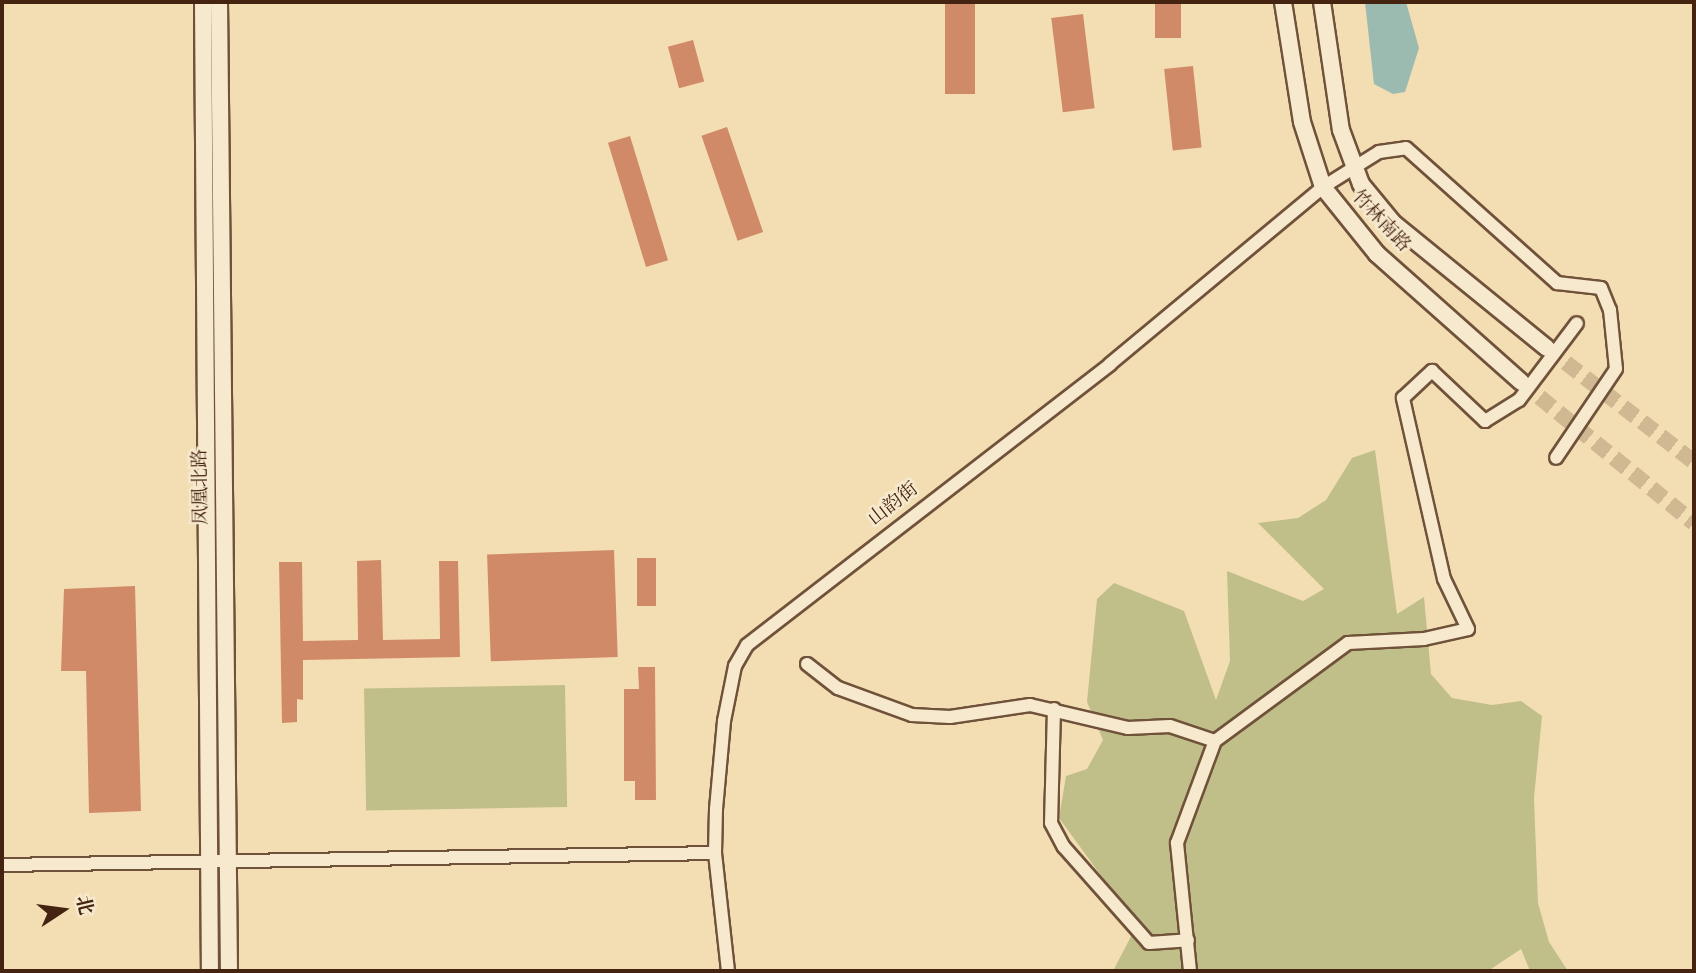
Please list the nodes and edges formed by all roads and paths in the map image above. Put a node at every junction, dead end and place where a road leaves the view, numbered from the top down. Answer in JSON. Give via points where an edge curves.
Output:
{"nodes":[{"id":1,"x":203,"y":2,"type":"edge"},
{"id":2,"x":219,"y":2,"type":"edge"},
{"id":3,"x":1283,"y":2,"type":"edge"},
{"id":4,"x":1322,"y":2,"type":"edge"},
{"id":5,"x":1354,"y":168,"type":"junction"},
{"id":6,"x":1323,"y":187,"type":"junction"},
{"id":7,"x":1577,"y":323,"type":"dead end"},
{"id":8,"x":1547,"y":348,"type":"tunnel mouth"},
{"id":9,"x":1521,"y":382,"type":"tunnel mouth"},
{"id":10,"x":1556,"y":458,"type":"dead end"},
{"id":11,"x":807,"y":664,"type":"dead end"},
{"id":12,"x":1054,"y":709,"type":"junction"},
{"id":13,"x":1215,"y":741,"type":"junction"},
{"id":14,"x":715,"y":853,"type":"junction"},
{"id":15,"x":227,"y":861,"type":"junction"},
{"id":16,"x":207,"y":862,"type":"junction"},
{"id":17,"x":2,"y":865,"type":"edge"},
{"id":18,"x":1188,"y":940,"type":"junction"},
{"id":19,"x":210,"y":971,"type":"edge"},
{"id":20,"x":229,"y":971,"type":"edge"},
{"id":21,"x":728,"y":971,"type":"edge"},
{"id":22,"x":1190,"y":971,"type":"edge"}],
"edges":[{"from":1,"to":16,"type":"street","name":"凤凰北路"},
{"from":2,"to":15,"type":"street","name":"凤凰北路"},
{"from":3,"to":6,"type":"street","name":"竹林南路","via":[[1302,122]]},
{"from":4,"to":5,"type":"street","name":"竹林南路","via":[[1335,102]]},
{"from":5,"to":6,"type":"street","name":"山韵街"},
{"from":5,"to":8,"type":"street","name":"竹林南路","via":[[1393,223]]},
{"from":5,"to":10,"type":"street","name":"山韵街","via":[[1379,152],[1406,148],[1557,283],[1601,288],[1610,310],[1616,369]]},
{"from":6,"to":9,"type":"street","name":"竹林南路","via":[[1353,230]]},
{"from":6,"to":14,"type":"street","name":"山韵街","via":[[1110,364],[747,645],[735,666],[724,721]]},
{"from":7,"to":13,"type":"street","via":[[1519,400],[1485,421],[1432,371],[1403,398],[1444,579],[1468,629],[1424,639],[1348,643]]},
{"from":11,"to":12,"type":"street","via":[[838,688],[912,715],[950,717],[1030,705]]},
{"from":12,"to":13,"type":"street","via":[[1128,728],[1170,726]]},
{"from":12,"to":18,"type":"street","via":[[1051,823],[1064,847],[1149,943]]},
{"from":13,"to":18,"type":"street","via":[[1177,843]]},
{"from":14,"to":15,"type":"street"},
{"from":14,"to":21,"type":"street","name":"山韵街"},
{"from":15,"to":16,"type":"street"},
{"from":15,"to":20,"type":"street","name":"凤凰北路"},
{"from":16,"to":17,"type":"street"},
{"from":16,"to":19,"type":"street","name":"凤凰北路"},
{"from":18,"to":22,"type":"street"}]}
